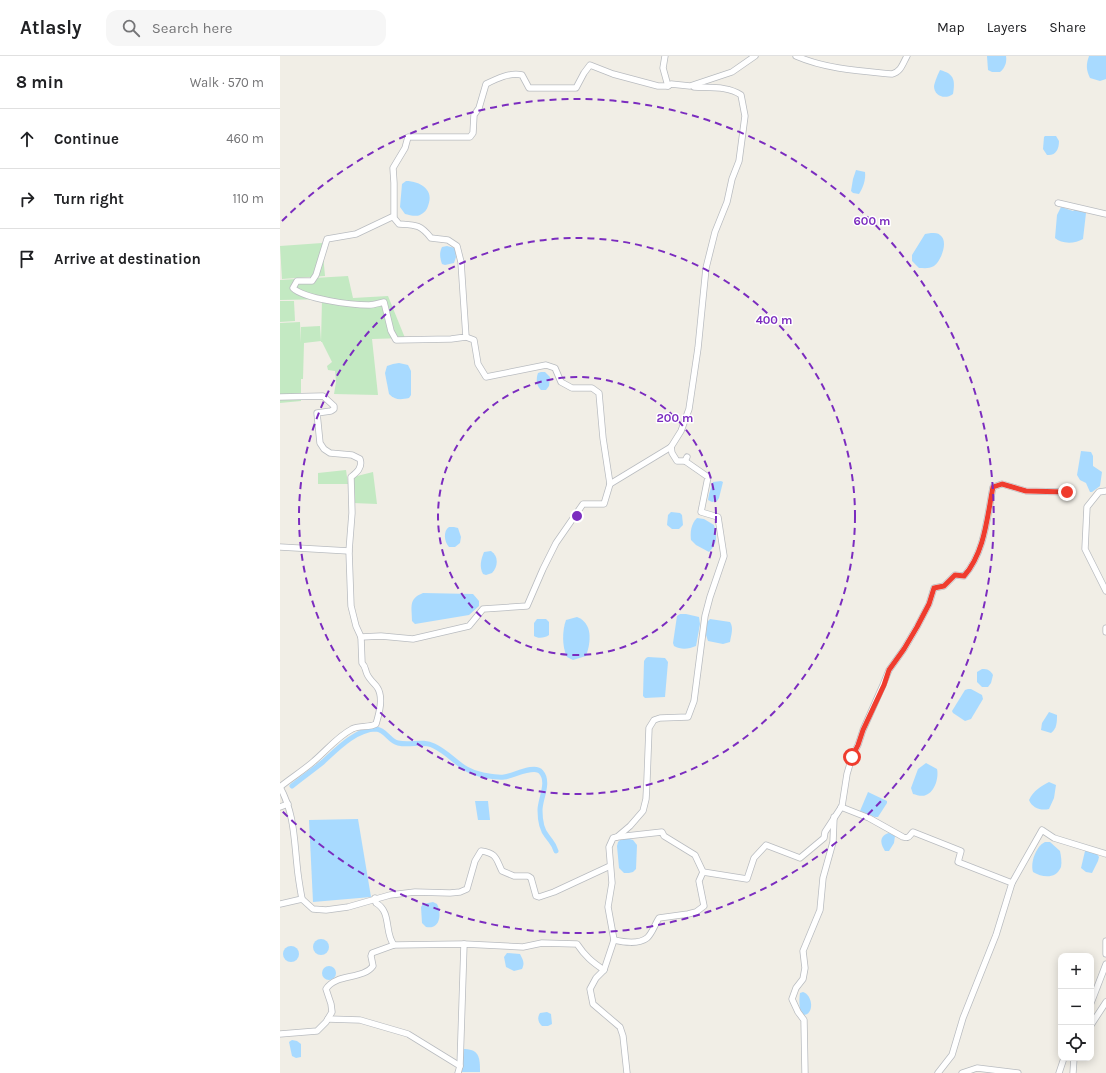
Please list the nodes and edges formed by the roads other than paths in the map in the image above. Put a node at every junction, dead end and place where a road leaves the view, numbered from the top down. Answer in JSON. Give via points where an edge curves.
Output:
{"nodes":[{"id":1,"x":665,"y":56,"type":"edge"},
{"id":2,"x":755,"y":56,"type":"edge"},
{"id":3,"x":796,"y":56,"type":"edge"},
{"id":4,"x":907,"y":56,"type":"edge"},
{"id":5,"x":668,"y":86,"type":"junction"},
{"id":6,"x":690,"y":86,"type":"junction"},
{"id":7,"x":1058,"y":203,"type":"dead end"},
{"id":8,"x":1106,"y":214,"type":"edge"},
{"id":9,"x":394,"y":216,"type":"junction"},
{"id":10,"x":466,"y":337,"type":"junction"},
{"id":11,"x":280,"y":397,"type":"edge"},
{"id":12,"x":672,"y":447,"type":"junction"},
{"id":13,"x":610,"y":484,"type":"junction"},
{"id":14,"x":1106,"y":491,"type":"edge"},
{"id":15,"x":1071,"y":494,"type":"dead end"},
{"id":16,"x":280,"y":547,"type":"edge"},
{"id":17,"x":349,"y":551,"type":"junction"},
{"id":18,"x":1106,"y":591,"type":"edge"},
{"id":19,"x":1106,"y":628,"type":"edge"},
{"id":20,"x":1106,"y":632,"type":"edge"},
{"id":21,"x":361,"y":637,"type":"junction"},
{"id":22,"x":280,"y":787,"type":"edge"},
{"id":23,"x":288,"y":804,"type":"junction"},
{"id":24,"x":280,"y":807,"type":"edge"},
{"id":25,"x":841,"y":807,"type":"junction"},
{"id":26,"x":834,"y":817,"type":"junction"},
{"id":27,"x":617,"y":837,"type":"junction"},
{"id":28,"x":1106,"y":854,"type":"edge"},
{"id":29,"x":610,"y":866,"type":"junction"},
{"id":30,"x":703,"y":872,"type":"junction"},
{"id":31,"x":1012,"y":883,"type":"junction"},
{"id":32,"x":375,"y":898,"type":"junction"},
{"id":33,"x":302,"y":899,"type":"junction"},
{"id":34,"x":280,"y":904,"type":"edge"},
{"id":35,"x":614,"y":940,"type":"junction"},
{"id":36,"x":1106,"y":941,"type":"edge"},
{"id":37,"x":464,"y":944,"type":"junction"},
{"id":38,"x":394,"y":945,"type":"junction"},
{"id":39,"x":1106,"y":954,"type":"edge"},
{"id":40,"x":1106,"y":964,"type":"edge"},
{"id":41,"x":604,"y":970,"type":"junction"},
{"id":42,"x":1094,"y":995,"type":"edge"},
{"id":43,"x":1106,"y":1002,"type":"edge"},
{"id":44,"x":328,"y":1019,"type":"junction"},
{"id":45,"x":1094,"y":1020,"type":"edge"},
{"id":46,"x":280,"y":1034,"type":"edge"},
{"id":47,"x":1063,"y":1061,"type":"edge"},
{"id":48,"x":1074,"y":1061,"type":"edge"},
{"id":49,"x":460,"y":1066,"type":"junction"},
{"id":50,"x":458,"y":1073,"type":"edge"},
{"id":51,"x":627,"y":1073,"type":"edge"},
{"id":52,"x":804,"y":1073,"type":"edge"},
{"id":53,"x":938,"y":1073,"type":"edge"},
{"id":54,"x":962,"y":1073,"type":"edge"},
{"id":55,"x":1018,"y":1073,"type":"edge"},
{"id":56,"x":1059,"y":1073,"type":"edge"},
{"id":57,"x":1073,"y":1073,"type":"edge"}],
"edges":[{"from":1,"to":5,"type":"street","via":[[663,68]]},
{"from":2,"to":6,"type":"street","via":[[732,72]]},
{"from":3,"to":4,"type":"street","via":[[812,63],[892,74],[902,67]]},
{"from":5,"to":6,"type":"street"},
{"from":5,"to":9,"type":"street","via":[[630,79],[590,65],[576,88],[529,88],[522,75],[517,74],[497,78],[486,84],[479,108],[474,114],[473,133],[470,137],[408,137],[405,148],[393,168]]},
{"from":6,"to":12,"type":"street","via":[[735,90],[741,95],[745,116],[739,161],[715,232],[706,268],[689,409]]},
{"from":7,"to":8,"type":"street"},
{"from":9,"to":10,"type":"street","via":[[398,224],[420,226],[430,238],[448,240],[457,246],[461,262]]},
{"from":9,"to":10,"type":"street","via":[[356,234],[327,239],[312,281],[298,281],[293,288],[297,292],[321,299],[370,305],[384,302],[396,340]]},
{"from":10,"to":13,"type":"street","via":[[474,340],[478,364],[486,377],[546,365],[555,368],[561,382],[572,388],[592,388],[599,393]]},
{"from":11,"to":17,"type":"street","via":[[323,396],[334,409],[317,413],[320,443],[330,452],[352,455],[360,459],[360,468],[351,478]]},
{"from":12,"to":13,"type":"street"},
{"from":12,"to":27,"type":"street","via":[[672,453],[677,461],[686,459],[708,478],[701,512],[718,518],[724,556],[705,616],[694,701],[688,717],[660,718],[654,720],[649,728],[646,799],[643,811]]},
{"from":13,"to":21,"type":"street","via":[[604,504],[583,504],[556,543],[527,606],[483,609],[469,626],[413,639]]},
{"from":14,"to":18,"type":"street","via":[[1099,492],[1088,507],[1085,549]]},
{"from":15,"to":25,"type":"street","via":[[1026,491],[1002,484],[993,487],[984,535],[968,571],[964,576],[955,575],[944,586],[934,588],[917,627],[889,670],[852,757]]},
{"from":16,"to":17,"type":"street"},
{"from":17,"to":21,"type":"street","via":[[351,606]]},
{"from":19,"to":20,"type":"street"},
{"from":21,"to":22,"type":"street","via":[[362,663],[367,675],[379,688],[380,705],[376,724],[353,728],[342,735],[313,762]]},
{"from":22,"to":23,"type":"street"},
{"from":23,"to":24,"type":"street"},
{"from":23,"to":33,"type":"street","via":[[292,816]]},
{"from":25,"to":26,"type":"street"},
{"from":25,"to":31,"type":"street","via":[[869,818],[903,837],[909,837],[913,832],[961,851],[958,862]]},
{"from":26,"to":30,"type":"street","via":[[824,838],[800,858],[766,845],[754,858],[747,879]]},
{"from":26,"to":52,"type":"street","via":[[833,842],[823,878],[820,910],[803,951],[803,979],[792,999],[804,1020]]},
{"from":27,"to":29,"type":"street","via":[[613,838],[609,848]]},
{"from":27,"to":30,"type":"street","via":[[662,832],[664,836],[695,855]]},
{"from":28,"to":31,"type":"street","via":[[1054,838],[1042,830]]},
{"from":29,"to":32,"type":"street","via":[[538,898],[531,878],[514,876],[502,871],[494,856],[482,851],[475,861],[468,889],[455,892],[415,892]]},
{"from":29,"to":35,"type":"street","via":[[612,883],[608,908]]},
{"from":30,"to":35,"type":"street","via":[[700,881],[704,906],[696,912],[659,918],[646,938],[640,941],[626,943]]},
{"from":31,"to":53,"type":"street","via":[[996,935],[963,1018],[952,1055]]},
{"from":32,"to":33,"type":"street","via":[[348,907],[326,910],[313,909]]},
{"from":32,"to":38,"type":"street","via":[[376,904],[385,912],[390,941]]},
{"from":33,"to":34,"type":"street"},
{"from":35,"to":41,"type":"street"},
{"from":36,"to":39,"type":"street"},
{"from":37,"to":38,"type":"street"},
{"from":37,"to":41,"type":"street","via":[[523,946],[572,942],[578,944],[590,961]]},
{"from":37,"to":49,"type":"street"},
{"from":38,"to":44,"type":"street","via":[[372,953],[370,956],[373,966],[366,972],[329,984],[326,989],[332,1012]]},
{"from":40,"to":42,"type":"street"},
{"from":41,"to":51,"type":"street","via":[[590,989],[592,1002],[620,1027]]},
{"from":43,"to":45,"type":"street"},
{"from":44,"to":46,"type":"street","via":[[317,1031]]},
{"from":44,"to":49,"type":"street","via":[[360,1020],[408,1034]]},
{"from":47,"to":56,"type":"street"},
{"from":48,"to":57,"type":"street"},
{"from":49,"to":50,"type":"street"},
{"from":54,"to":55,"type":"street","via":[[978,1068]]}]}
